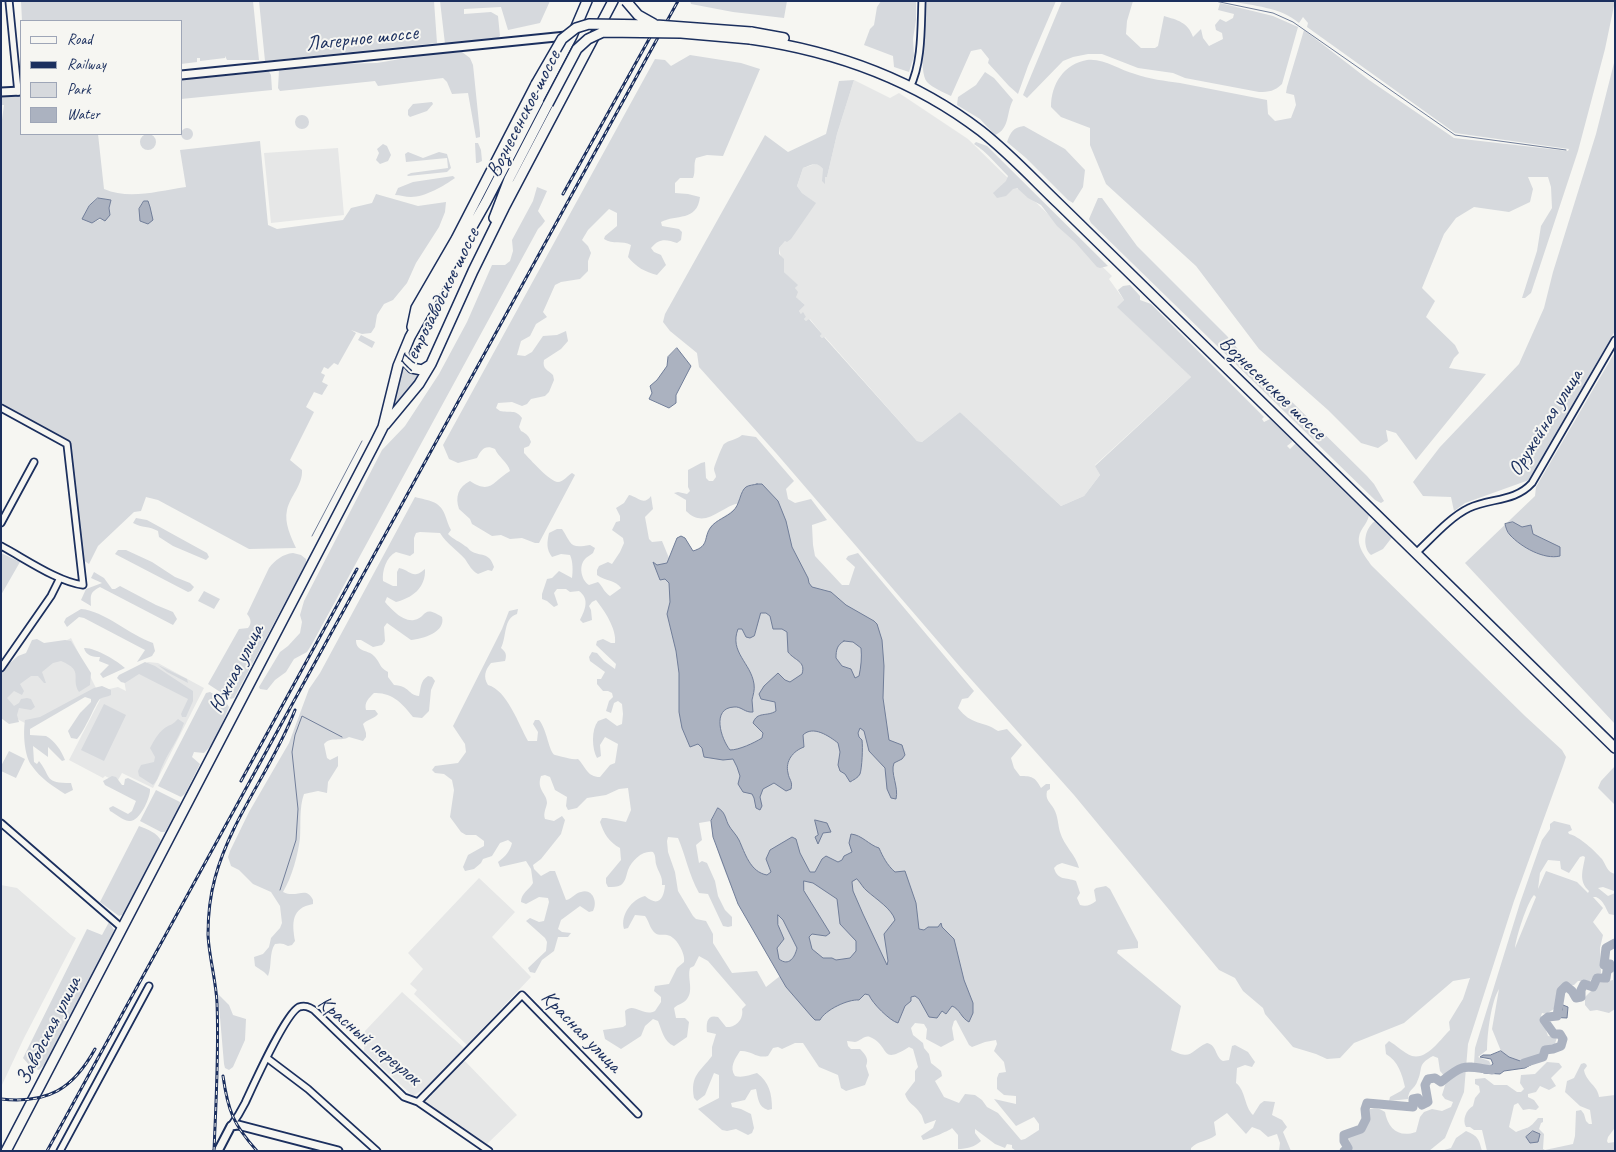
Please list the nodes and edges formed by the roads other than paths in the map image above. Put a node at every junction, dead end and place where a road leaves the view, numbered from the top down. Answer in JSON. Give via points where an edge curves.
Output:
{"nodes":[{"id":1,"x":9,"y":1,"type":"edge"},
{"id":2,"x":587,"y":1,"type":"edge"},
{"id":3,"x":612,"y":1,"type":"edge"},
{"id":4,"x":626,"y":1,"type":"edge"},
{"id":5,"x":922,"y":1,"type":"edge"},
{"id":6,"x":656,"y":26,"type":"junction"},
{"id":7,"x":573,"y":35,"type":"junction"},
{"id":8,"x":751,"y":35,"type":"junction"},
{"id":9,"x":546,"y":38,"type":"junction"},
{"id":10,"x":560,"y":60,"type":"junction"},
{"id":11,"x":182,"y":75,"type":"edge"},
{"id":12,"x":910,"y":87,"type":"junction"},
{"id":13,"x":20,"y":91,"type":"edge"},
{"id":14,"x":1,"y":92,"type":"edge"},
{"id":15,"x":473,"y":271,"type":"junction"},
{"id":16,"x":410,"y":337,"type":"junction"},
{"id":17,"x":1615,"y":340,"type":"edge"},
{"id":18,"x":405,"y":349,"type":"junction"},
{"id":19,"x":431,"y":364,"type":"junction"},
{"id":20,"x":1,"y":408,"type":"edge"},
{"id":21,"x":383,"y":427,"type":"junction"},
{"id":22,"x":34,"y":462,"type":"dead end"},
{"id":23,"x":1,"y":523,"type":"edge"},
{"id":24,"x":1,"y":546,"type":"edge"},
{"id":25,"x":1416,"y":554,"type":"junction"},
{"id":26,"x":60,"y":578,"type":"junction"},
{"id":27,"x":1,"y":668,"type":"edge"},
{"id":28,"x":1615,"y":748,"type":"edge"},
{"id":29,"x":1,"y":823,"type":"edge"},
{"id":30,"x":122,"y":928,"type":"junction"},
{"id":31,"x":149,"y":986,"type":"dead end"},
{"id":32,"x":267,"y":1058,"type":"junction"},
{"id":33,"x":418,"y":1102,"type":"junction"},
{"id":34,"x":638,"y":1114,"type":"dead end"},
{"id":35,"x":231,"y":1126,"type":"junction"},
{"id":36,"x":6,"y":1151,"type":"edge"},
{"id":37,"x":60,"y":1151,"type":"edge"},
{"id":38,"x":218,"y":1151,"type":"edge"},
{"id":39,"x":338,"y":1151,"type":"edge"},
{"id":40,"x":377,"y":1151,"type":"edge"},
{"id":41,"x":489,"y":1151,"type":"edge"}],
"edges":[{"from":1,"to":13,"type":"street"},
{"from":2,"to":7,"type":"main road","name":"Петрозаводское шоссе"},
{"from":3,"to":15,"type":"main road","name":"Петрозаводское шоссе"},
{"from":4,"to":6,"type":"main road","bridge":true,"via":[[638,15]]},
{"from":5,"to":12,"type":"street","via":[[917,64]]},
{"from":6,"to":8,"type":"main road","name":"Вознесенское шоссе","bridge":true},
{"from":6,"to":16,"type":"main road","name":"Вознесенское шоссе","bridge":true,"via":[[589,24],[576,28],[562,39],[416,308]]},
{"from":7,"to":9,"type":"street","name":"Лагерное шоссе"},
{"from":7,"to":10,"type":"main road","name":"Петрозаводское шоссе"},
{"from":8,"to":12,"type":"main road","name":"Вознесенское шоссе","via":[[844,59]]},
{"from":8,"to":15,"type":"main road","name":"Вознесенское шоссе","bridge":true,"via":[[603,32],[588,39],[577,49],[509,180]]},
{"from":9,"to":10,"type":"street","via":[[558,46]]},
{"from":9,"to":11,"type":"street","name":"Лагерное шоссе"},
{"from":10,"to":16,"type":"main road","name":"Петрозаводское шоссе","via":[[486,202]]},
{"from":12,"to":25,"type":"main road","name":"Вознесенское шоссе","via":[[959,116],[1006,153]]},
{"from":13,"to":14,"type":"street"},
{"from":15,"to":19,"type":"main road","name":"Петрозаводское шоссе"},
{"from":16,"to":18,"type":"main road","name":"Петрозаводское шоссе"},
{"from":17,"to":25,"type":"street","name":"Оружейная улица","via":[[1526,490],[1469,508]]},
{"from":18,"to":19,"type":"main road","via":[[405,360],[412,368],[422,370]]},
{"from":18,"to":21,"type":"main road","name":"Петрозаводское шоссе"},
{"from":19,"to":21,"type":"main road","name":"Петрозаводское шоссе","via":[[419,384]]},
{"from":20,"to":26,"type":"street","via":[[67,444],[83,585]]},
{"from":21,"to":30,"type":"main road","name":"Южная улица"},
{"from":22,"to":23,"type":"street"},
{"from":24,"to":26,"type":"street"},
{"from":25,"to":28,"type":"main road","name":"Вознесенское шоссе"},
{"from":26,"to":27,"type":"street"},
{"from":29,"to":30,"type":"street"},
{"from":30,"to":36,"type":"main road","name":"Заводская улица"},
{"from":31,"to":37,"type":"street"},
{"from":32,"to":33,"type":"street","name":"Красный переулок","via":[[291,1014],[305,1006],[314,1010],[404,1097]]},
{"from":32,"to":35,"type":"street"},
{"from":32,"to":40,"type":"street","via":[[308,1089]]},
{"from":33,"to":34,"type":"street","name":"Красная улица","via":[[522,995]]},
{"from":33,"to":41,"type":"street","name":"Красный переулок"},
{"from":35,"to":38,"type":"street"},
{"from":35,"to":39,"type":"street","via":[[252,1128]]}]}
